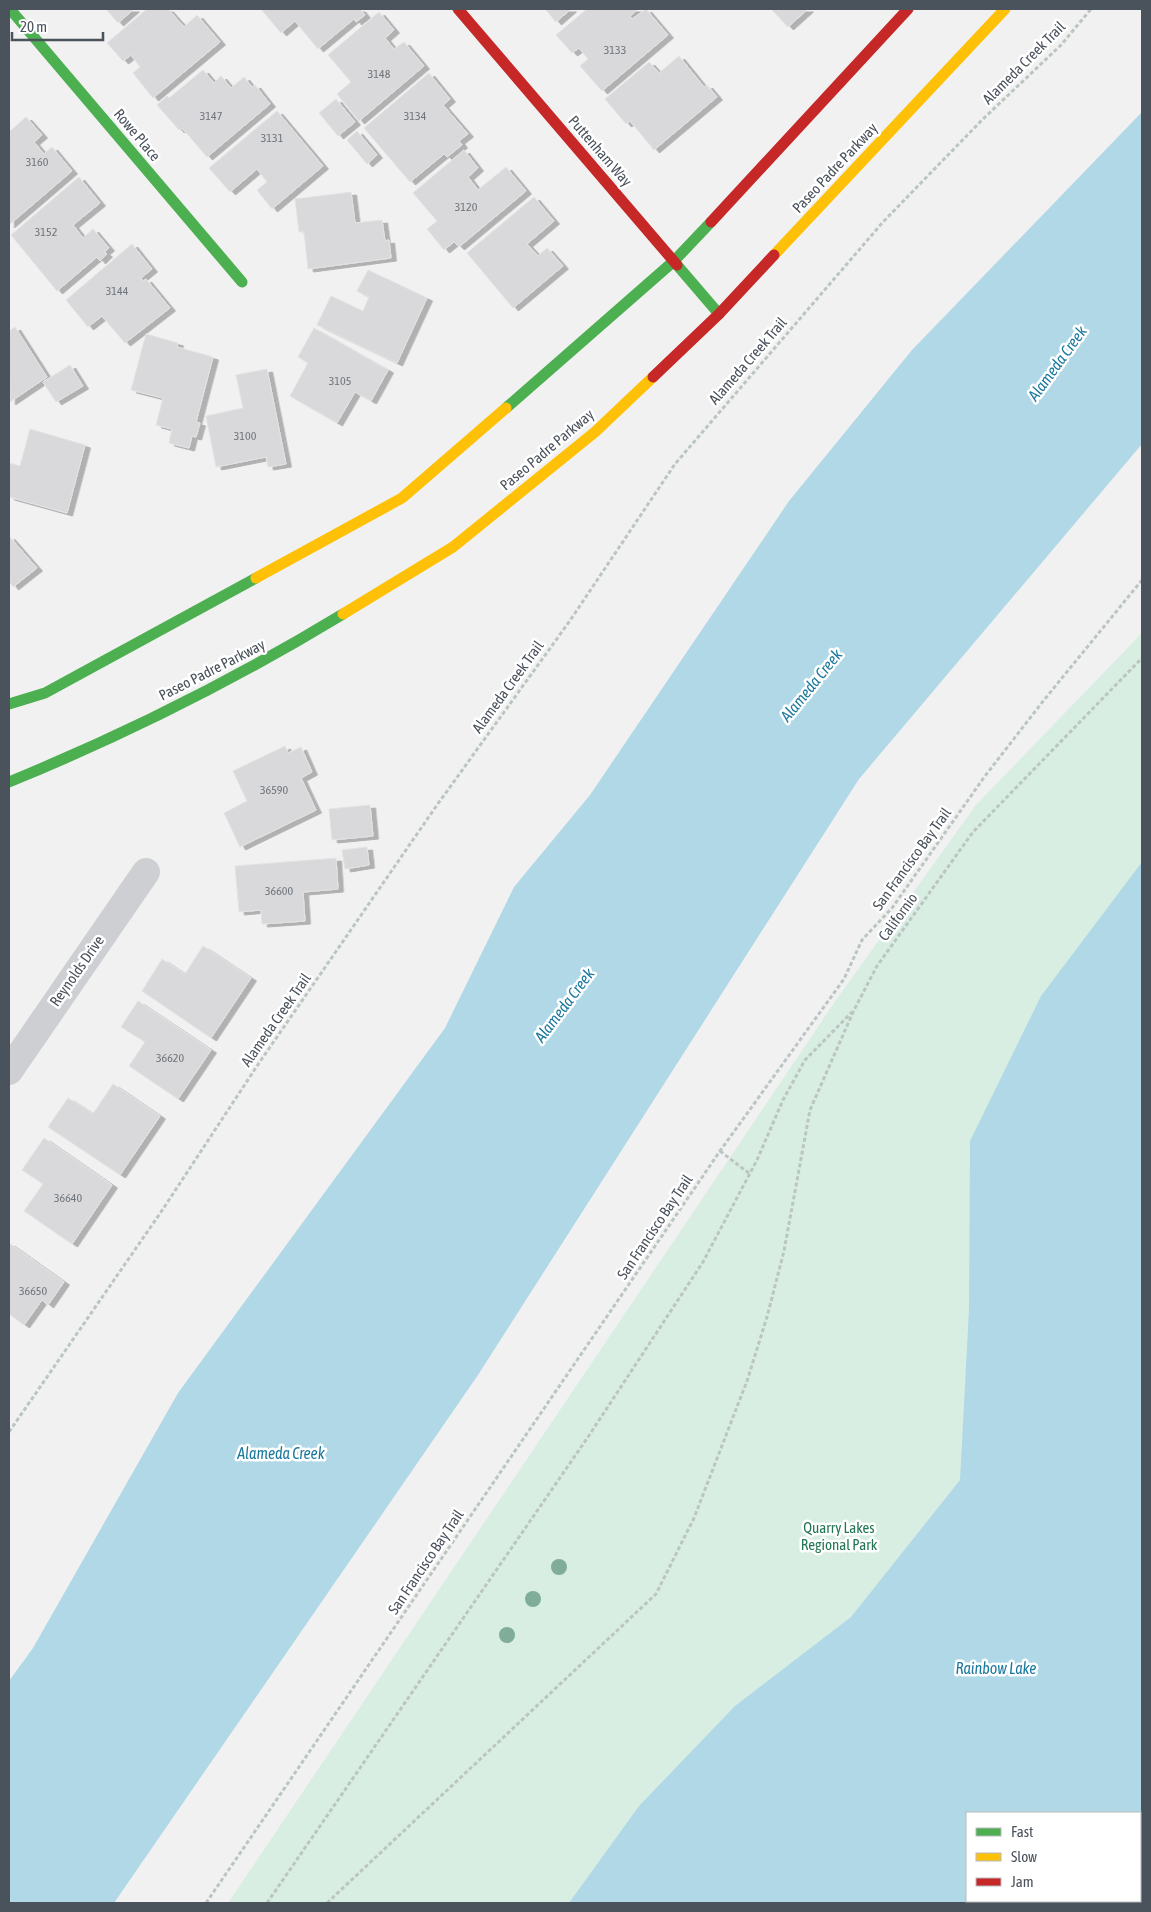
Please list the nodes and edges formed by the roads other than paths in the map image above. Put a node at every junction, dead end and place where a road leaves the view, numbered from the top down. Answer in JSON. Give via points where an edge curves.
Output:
{"nodes":[{"id":1,"x":10,"y":9,"type":"edge"},
{"id":2,"x":458,"y":9,"type":"edge"},
{"id":3,"x":908,"y":9,"type":"edge"},
{"id":4,"x":1005,"y":9,"type":"edge"},
{"id":5,"x":674,"y":261,"type":"junction"},
{"id":6,"x":242,"y":282,"type":"dead end"},
{"id":7,"x":719,"y":314,"type":"junction"},
{"id":8,"x":9,"y":704,"type":"edge"},
{"id":9,"x":9,"y":782,"type":"edge"},
{"id":10,"x":146,"y":872,"type":"dead end"},
{"id":11,"x":9,"y":1071,"type":"edge"}],
"edges":[{"from":1,"to":6,"type":"main road","name":"Rowe Place"},
{"from":2,"to":5,"type":"main road","name":"Puttenham Way"},
{"from":3,"to":5,"type":"main road"},
{"from":4,"to":7,"type":"main road","name":"Paseo Padre Parkway"},
{"from":5,"to":7,"type":"main road","name":"Puttenham Way"},
{"from":5,"to":8,"type":"main road","via":[[402,498],[44,692]]},
{"from":7,"to":9,"type":"main road","name":"Paseo Padre Parkway","via":[[595,432],[453,547],[274,656],[89,749]]},
{"from":10,"to":11,"type":"street","name":"Reynolds Drive"}]}
